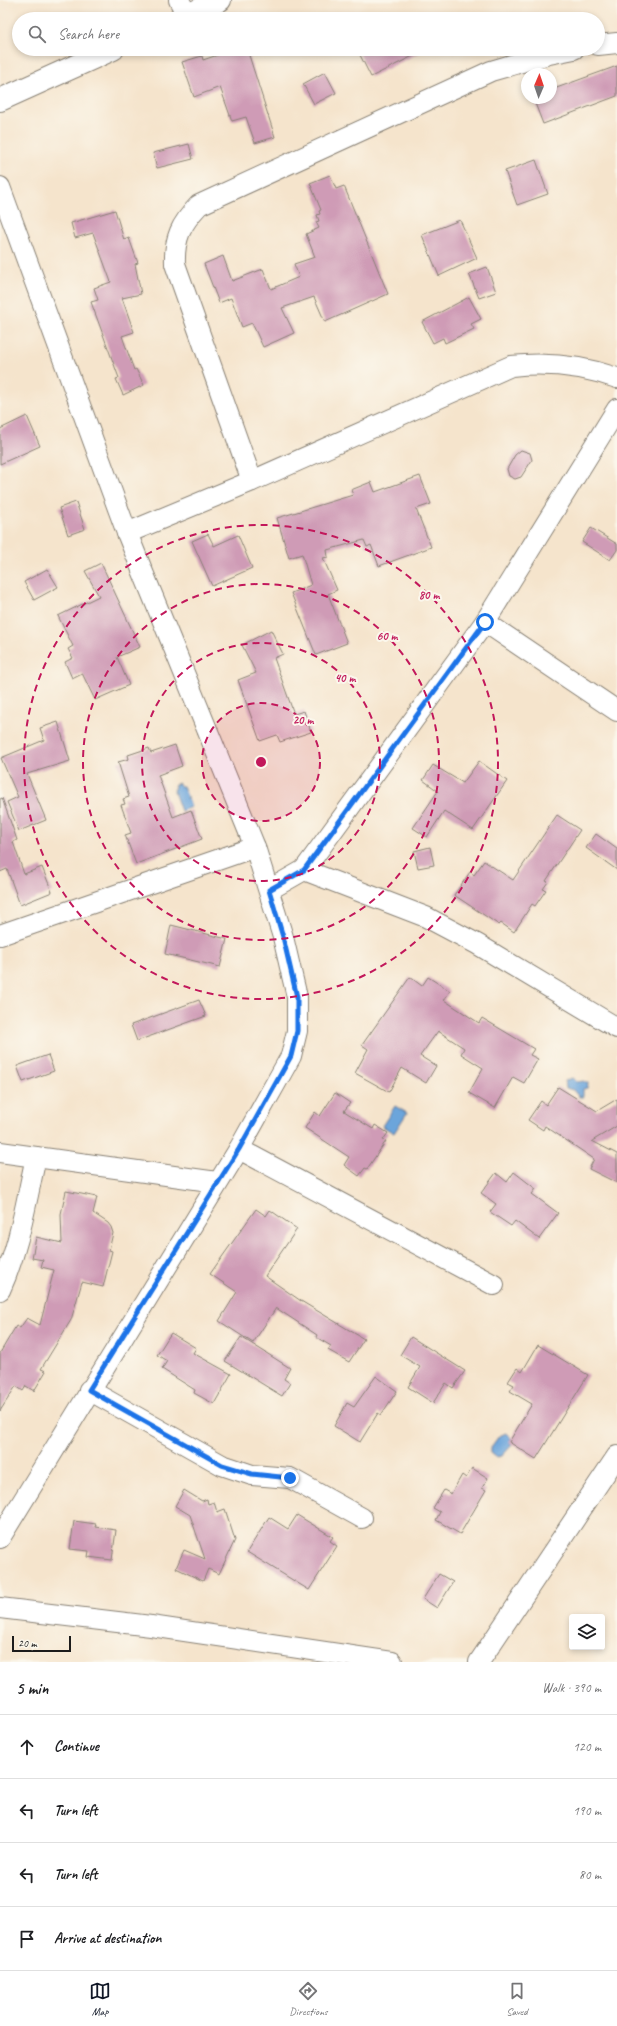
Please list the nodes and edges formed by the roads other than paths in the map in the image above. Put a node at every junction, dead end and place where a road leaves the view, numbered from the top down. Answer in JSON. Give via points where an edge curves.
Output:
{"nodes":[{"id":1,"x":220,"y":0,"type":"edge"},
{"id":2,"x":182,"y":11,"type":"edge"},
{"id":3,"x":617,"y":43,"type":"edge"},
{"id":4,"x":605,"y":44,"type":"edge"},
{"id":5,"x":97,"y":56,"type":"edge"},
{"id":6,"x":542,"y":56,"type":"edge"},
{"id":7,"x":0,"y":100,"type":"edge"},
{"id":8,"x":0,"y":187,"type":"edge"},
{"id":9,"x":617,"y":378,"type":"edge"},
{"id":10,"x":617,"y":409,"type":"edge"},
{"id":11,"x":252,"y":481,"type":"junction"},
{"id":12,"x":127,"y":533,"type":"junction"},
{"id":13,"x":485,"y":622,"type":"junction"},
{"id":14,"x":617,"y":711,"type":"edge"},
{"id":15,"x":255,"y":847,"type":"junction"},
{"id":16,"x":304,"y":870,"type":"junction"},
{"id":17,"x":269,"y":890,"type":"junction"},
{"id":18,"x":0,"y":935,"type":"edge"},
{"id":19,"x":617,"y":1028,"type":"edge"},
{"id":20,"x":239,"y":1149,"type":"junction"},
{"id":21,"x":0,"y":1152,"type":"edge"},
{"id":22,"x":36,"y":1157,"type":"junction"},
{"id":23,"x":217,"y":1182,"type":"junction"},
{"id":24,"x":494,"y":1285,"type":"dead end"},
{"id":25,"x":0,"y":1290,"type":"edge"},
{"id":26,"x":89,"y":1390,"type":"junction"},
{"id":27,"x":617,"y":1456,"type":"edge"},
{"id":28,"x":362,"y":1518,"type":"dead end"},
{"id":29,"x":0,"y":1538,"type":"edge"},
{"id":30,"x":0,"y":1608,"type":"edge"},
{"id":31,"x":392,"y":1662,"type":"edge"},
{"id":32,"x":478,"y":1662,"type":"edge"}],
"edges":[{"from":1,"to":2,"type":"street"},
{"from":3,"to":4,"type":"street"},
{"from":5,"to":7,"type":"street"},
{"from":6,"to":11,"type":"street","via":[[491,70],[199,206],[186,220],[174,249],[175,264]]},
{"from":8,"to":12,"type":"street"},
{"from":9,"to":11,"type":"street","via":[[599,372],[555,365],[511,366]]},
{"from":10,"to":13,"type":"street"},
{"from":11,"to":12,"type":"street"},
{"from":12,"to":15,"type":"street"},
{"from":13,"to":14,"type":"street"},
{"from":13,"to":16,"type":"street"},
{"from":15,"to":17,"type":"street"},
{"from":15,"to":18,"type":"street"},
{"from":16,"to":17,"type":"street"},
{"from":16,"to":19,"type":"street","via":[[426,917],[477,944]]},
{"from":17,"to":20,"type":"street","via":[[297,997],[297,1031],[291,1056]]},
{"from":20,"to":23,"type":"street"},
{"from":20,"to":24,"type":"street"},
{"from":21,"to":22,"type":"street"},
{"from":22,"to":23,"type":"street"},
{"from":22,"to":25,"type":"street","via":[[18,1235]]},
{"from":23,"to":26,"type":"street"},
{"from":26,"to":28,"type":"street","via":[[222,1465],[252,1474],[290,1478]]},
{"from":26,"to":29,"type":"street"},
{"from":27,"to":32,"type":"street"},
{"from":30,"to":31,"type":"street","via":[[151,1626]]}]}
